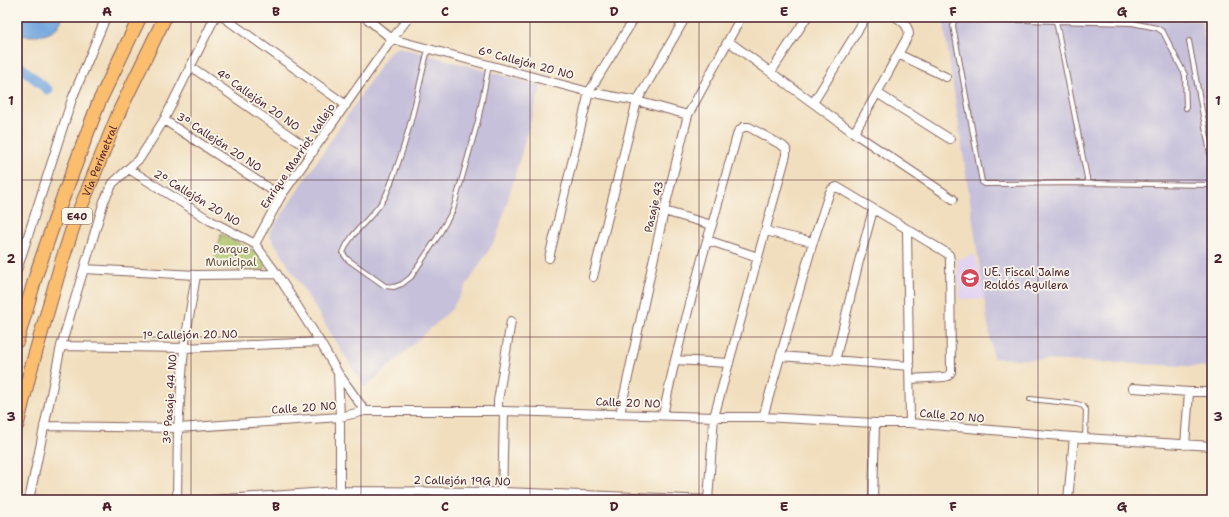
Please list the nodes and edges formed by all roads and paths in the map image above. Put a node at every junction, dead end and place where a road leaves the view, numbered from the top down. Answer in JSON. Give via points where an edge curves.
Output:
{"nodes":[{"id":1,"x":106,"y":17,"type":"edge"},
{"id":2,"x":140,"y":17,"type":"edge"},
{"id":3,"x":165,"y":17,"type":"edge"},
{"id":4,"x":215,"y":17,"type":"edge"},
{"id":5,"x":223,"y":17,"type":"edge"},
{"id":6,"x":365,"y":17,"type":"edge"},
{"id":7,"x":409,"y":17,"type":"edge"},
{"id":8,"x":634,"y":17,"type":"edge"},
{"id":9,"x":741,"y":17,"type":"edge"},
{"id":10,"x":807,"y":17,"type":"edge"},
{"id":11,"x":866,"y":17,"type":"edge"},
{"id":12,"x":896,"y":17,"type":"edge"},
{"id":13,"x":684,"y":20,"type":"dead end"},
{"id":14,"x":1056,"y":21,"type":"junction"},
{"id":15,"x":392,"y":39,"type":"junction"},
{"id":16,"x":728,"y":41,"type":"junction"},
{"id":17,"x":1189,"y":41,"type":"dead end"},
{"id":18,"x":428,"y":48,"type":"junction"},
{"id":19,"x":898,"y":54,"type":"junction"},
{"id":20,"x":489,"y":65,"type":"junction"},
{"id":21,"x":190,"y":66,"type":"junction"},
{"id":22,"x":771,"y":72,"type":"junction"},
{"id":23,"x":946,"y":77,"type":"dead end"},
{"id":24,"x":589,"y":92,"type":"junction"},
{"id":25,"x":877,"y":93,"type":"junction"},
{"id":26,"x":637,"y":101,"type":"junction"},
{"id":27,"x":813,"y":103,"type":"junction"},
{"id":28,"x":346,"y":105,"type":"junction"},
{"id":29,"x":1186,"y":108,"type":"dead end"},
{"id":30,"x":688,"y":115,"type":"junction"},
{"id":31,"x":164,"y":120,"type":"junction"},
{"id":32,"x":854,"y":133,"type":"junction"},
{"id":33,"x":950,"y":139,"type":"dead end"},
{"id":34,"x":313,"y":152,"type":"junction"},
{"id":35,"x":1212,"y":164,"type":"edge"},
{"id":36,"x":129,"y":169,"type":"junction"},
{"id":37,"x":1088,"y":183,"type":"junction"},
{"id":38,"x":1212,"y":185,"type":"edge"},
{"id":39,"x":281,"y":196,"type":"junction"},
{"id":40,"x":953,"y":199,"type":"dead end"},
{"id":41,"x":874,"y":210,"type":"junction"},
{"id":42,"x":664,"y":211,"type":"junction"},
{"id":43,"x":712,"y":225,"type":"junction"},
{"id":44,"x":907,"y":229,"type":"junction"},
{"id":45,"x":765,"y":231,"type":"junction"},
{"id":46,"x":706,"y":240,"type":"junction"},
{"id":47,"x":813,"y":242,"type":"junction"},
{"id":48,"x":255,"y":244,"type":"junction"},
{"id":49,"x":20,"y":247,"type":"edge"},
{"id":50,"x":549,"y":258,"type":"dead end"},
{"id":51,"x":758,"y":258,"type":"junction"},
{"id":52,"x":18,"y":265,"type":"edge"},
{"id":53,"x":84,"y":269,"type":"junction"},
{"id":54,"x":277,"y":274,"type":"junction"},
{"id":55,"x":196,"y":275,"type":"junction"},
{"id":56,"x":593,"y":277,"type":"dead end"},
{"id":57,"x":511,"y":321,"type":"dead end"},
{"id":58,"x":17,"y":341,"type":"edge"},
{"id":59,"x":320,"y":342,"type":"junction"},
{"id":60,"x":61,"y":346,"type":"junction"},
{"id":61,"x":184,"y":348,"type":"junction"},
{"id":62,"x":780,"y":356,"type":"junction"},
{"id":63,"x":675,"y":360,"type":"junction"},
{"id":64,"x":835,"y":361,"type":"junction"},
{"id":65,"x":729,"y":364,"type":"junction"},
{"id":66,"x":910,"y":366,"type":"junction"},
{"id":67,"x":338,"y":374,"type":"junction"},
{"id":68,"x":910,"y":379,"type":"junction"},
{"id":69,"x":1133,"y":388,"type":"dead end"},
{"id":70,"x":1189,"y":392,"type":"junction"},
{"id":71,"x":1212,"y":392,"type":"edge"},
{"id":72,"x":1030,"y":399,"type":"dead end"},
{"id":73,"x":365,"y":411,"type":"junction"},
{"id":74,"x":501,"y":411,"type":"junction"},
{"id":75,"x":620,"y":414,"type":"junction"},
{"id":76,"x":663,"y":415,"type":"junction"},
{"id":77,"x":340,"y":417,"type":"junction"},
{"id":78,"x":714,"y":417,"type":"junction"},
{"id":79,"x":763,"y":417,"type":"junction"},
{"id":80,"x":910,"y":423,"type":"junction"},
{"id":81,"x":875,"y":424,"type":"junction"},
{"id":82,"x":17,"y":425,"type":"edge"},
{"id":83,"x":44,"y":426,"type":"junction"},
{"id":84,"x":178,"y":428,"type":"junction"},
{"id":85,"x":1074,"y":437,"type":"junction"},
{"id":86,"x":1085,"y":438,"type":"junction"},
{"id":87,"x":1185,"y":445,"type":"junction"},
{"id":88,"x":1212,"y":446,"type":"edge"},
{"id":89,"x":340,"y":491,"type":"junction"},
{"id":90,"x":502,"y":496,"type":"edge"},
{"id":91,"x":29,"y":500,"type":"edge"},
{"id":92,"x":177,"y":500,"type":"edge"},
{"id":93,"x":212,"y":500,"type":"edge"},
{"id":94,"x":340,"y":500,"type":"edge"},
{"id":95,"x":708,"y":500,"type":"edge"},
{"id":96,"x":712,"y":500,"type":"edge"},
{"id":97,"x":873,"y":500,"type":"edge"},
{"id":98,"x":1068,"y":500,"type":"edge"}],
"edges":[{"from":1,"to":49,"type":"street","via":[[72,99]]},
{"from":2,"to":58,"type":"highway","name":"Vía Perimetral","number":"E40","via":[[99,102],[72,173],[37,272]]},
{"from":3,"to":82,"type":"highway","name":"Vía Perimetral","number":"E40","via":[[120,110],[74,224]]},
{"from":4,"to":21,"type":"street"},
{"from":5,"to":28,"type":"street"},
{"from":6,"to":15,"type":"street","name":"6º Callejón 20 NO"},
{"from":7,"to":15,"type":"street","name":"Enrique Marriot Vallejo"},
{"from":8,"to":24,"type":"street"},
{"from":9,"to":16,"type":"street","name":"Pasaje 43"},
{"from":10,"to":22,"type":"street"},
{"from":11,"to":27,"type":"street"},
{"from":12,"to":19,"type":"street","via":[[909,29],[909,34]]},
{"from":13,"to":26,"type":"street"},
{"from":14,"to":29,"type":"lane","via":[[1132,23],[1157,28],[1163,32],[1185,75]]},
{"from":14,"to":37,"type":"lane"},
{"from":14,"to":37,"type":"lane","via":[[960,18],[954,20],[952,26],[982,182]]},
{"from":15,"to":18,"type":"street","name":"6º Callejón 20 NO"},
{"from":15,"to":28,"type":"street","name":"Enrique Marriot Vallejo"},
{"from":16,"to":22,"type":"street"},
{"from":16,"to":30,"type":"street","name":"Pasaje 43"},
{"from":17,"to":35,"type":"lane"},
{"from":18,"to":20,"type":"street","name":"6º Callejón 20 NO"},
{"from":18,"to":20,"type":"lane","via":[[410,126],[385,197],[345,246],[343,253],[347,259],[385,286],[394,287],[411,277],[453,210],[478,121]]},
{"from":19,"to":23,"type":"street"},
{"from":19,"to":25,"type":"street"},
{"from":20,"to":24,"type":"street","name":"6º Callejón 20 NO"},
{"from":21,"to":31,"type":"street"},
{"from":21,"to":34,"type":"street","name":"4º Callejón 20 NO"},
{"from":22,"to":27,"type":"street"},
{"from":24,"to":26,"type":"street","name":"6º Callejón 20 NO"},
{"from":24,"to":50,"type":"street"},
{"from":25,"to":32,"type":"street"},
{"from":25,"to":33,"type":"street"},
{"from":26,"to":30,"type":"street","name":"6º Callejón 20 NO"},
{"from":26,"to":56,"type":"street"},
{"from":27,"to":32,"type":"street"},
{"from":28,"to":34,"type":"street","name":"Enrique Marriot Vallejo"},
{"from":30,"to":42,"type":"street","name":"Pasaje 43"},
{"from":31,"to":36,"type":"street","via":[[140,158]]},
{"from":31,"to":39,"type":"street","name":"3º Callejón 20 NO"},
{"from":32,"to":40,"type":"street"},
{"from":34,"to":39,"type":"street","name":"Enrique Marriot Vallejo"},
{"from":36,"to":48,"type":"street","name":"2º Callejón 20 NO","via":[[211,221]]},
{"from":36,"to":53,"type":"street","name":"Vía Perimetral","via":[[113,183],[104,202]]},
{"from":37,"to":38,"type":"lane"},
{"from":39,"to":48,"type":"street","name":"Enrique Marriot Vallejo"},
{"from":41,"to":44,"type":"street"},
{"from":41,"to":47,"type":"street","via":[[837,188],[832,190]]},
{"from":41,"to":64,"type":"street"},
{"from":42,"to":43,"type":"street"},
{"from":42,"to":75,"type":"street","name":"Pasaje 43"},
{"from":43,"to":45,"type":"street","via":[[738,132],[743,127],[749,127],[786,150]]},
{"from":43,"to":46,"type":"street"},
{"from":44,"to":66,"type":"street"},
{"from":44,"to":68,"type":"street","via":[[945,252],[950,260],[951,372],[944,377]]},
{"from":45,"to":47,"type":"street"},
{"from":45,"to":51,"type":"street"},
{"from":46,"to":51,"type":"street"},
{"from":46,"to":63,"type":"street"},
{"from":47,"to":62,"type":"street"},
{"from":48,"to":54,"type":"street"},
{"from":49,"to":52,"type":"street"},
{"from":51,"to":65,"type":"street"},
{"from":53,"to":55,"type":"street"},
{"from":53,"to":60,"type":"street","name":"Vía Perimetral"},
{"from":54,"to":55,"type":"street"},
{"from":54,"to":59,"type":"street"},
{"from":55,"to":61,"type":"street","name":"3º Pasaje 44 NO"},
{"from":57,"to":74,"type":"street","via":[[498,401]]},
{"from":59,"to":61,"type":"street","name":"1º Callejón 20 NO"},
{"from":59,"to":67,"type":"street"},
{"from":60,"to":61,"type":"street","name":"1º Callejón 20 NO"},
{"from":60,"to":83,"type":"street","name":"Vía Perimetral"},
{"from":61,"to":84,"type":"street","name":"3º Pasaje 44 NO"},
{"from":62,"to":64,"type":"street"},
{"from":62,"to":79,"type":"street"},
{"from":63,"to":65,"type":"street"},
{"from":63,"to":76,"type":"street"},
{"from":64,"to":66,"type":"street"},
{"from":65,"to":78,"type":"street"},
{"from":66,"to":68,"type":"street"},
{"from":67,"to":73,"type":"street"},
{"from":67,"to":77,"type":"street"},
{"from":68,"to":80,"type":"street"},
{"from":69,"to":70,"type":"street"},
{"from":70,"to":71,"type":"street"},
{"from":70,"to":87,"type":"street"},
{"from":72,"to":86,"type":"lane","via":[[1083,406],[1086,410]]},
{"from":73,"to":74,"type":"street","name":"Calle 20 NO"},
{"from":73,"to":77,"type":"street","name":"Calle 20 NO"},
{"from":74,"to":75,"type":"street","name":"Calle 20 NO"},
{"from":74,"to":90,"type":"street"},
{"from":75,"to":76,"type":"street","name":"Calle 20 NO"},
{"from":76,"to":78,"type":"street","name":"Calle 20 NO"},
{"from":77,"to":84,"type":"street","name":"Calle 20 NO"},
{"from":77,"to":89,"type":"street"},
{"from":78,"to":79,"type":"street","name":"Calle 20 NO"},
{"from":78,"to":95,"type":"street"},
{"from":79,"to":81,"type":"street","name":"Calle 20 NO"},
{"from":80,"to":81,"type":"street","name":"Calle 20 NO"},
{"from":80,"to":85,"type":"street","name":"Calle 20 NO"},
{"from":81,"to":97,"type":"street"},
{"from":83,"to":84,"type":"street","name":"Calle 20 NO"},
{"from":83,"to":91,"type":"street","name":"Vía Perimetral"},
{"from":84,"to":92,"type":"street","name":"3º Pasaje 44 NO"},
{"from":85,"to":86,"type":"street","name":"Calle 20 NO"},
{"from":85,"to":98,"type":"street"},
{"from":86,"to":87,"type":"street","name":"Calle 20 NO"},
{"from":87,"to":88,"type":"street","name":"Calle 20 NO"},
{"from":89,"to":90,"type":"street","name":"2 Callejón 19G NO"},
{"from":89,"to":93,"type":"street","name":"2 Callejón 19G NO"},
{"from":89,"to":94,"type":"street"},
{"from":90,"to":95,"type":"street","name":"2 Callejón 19G NO"},
{"from":95,"to":96,"type":"street","name":"2 Callejón 19G NO"}]}
